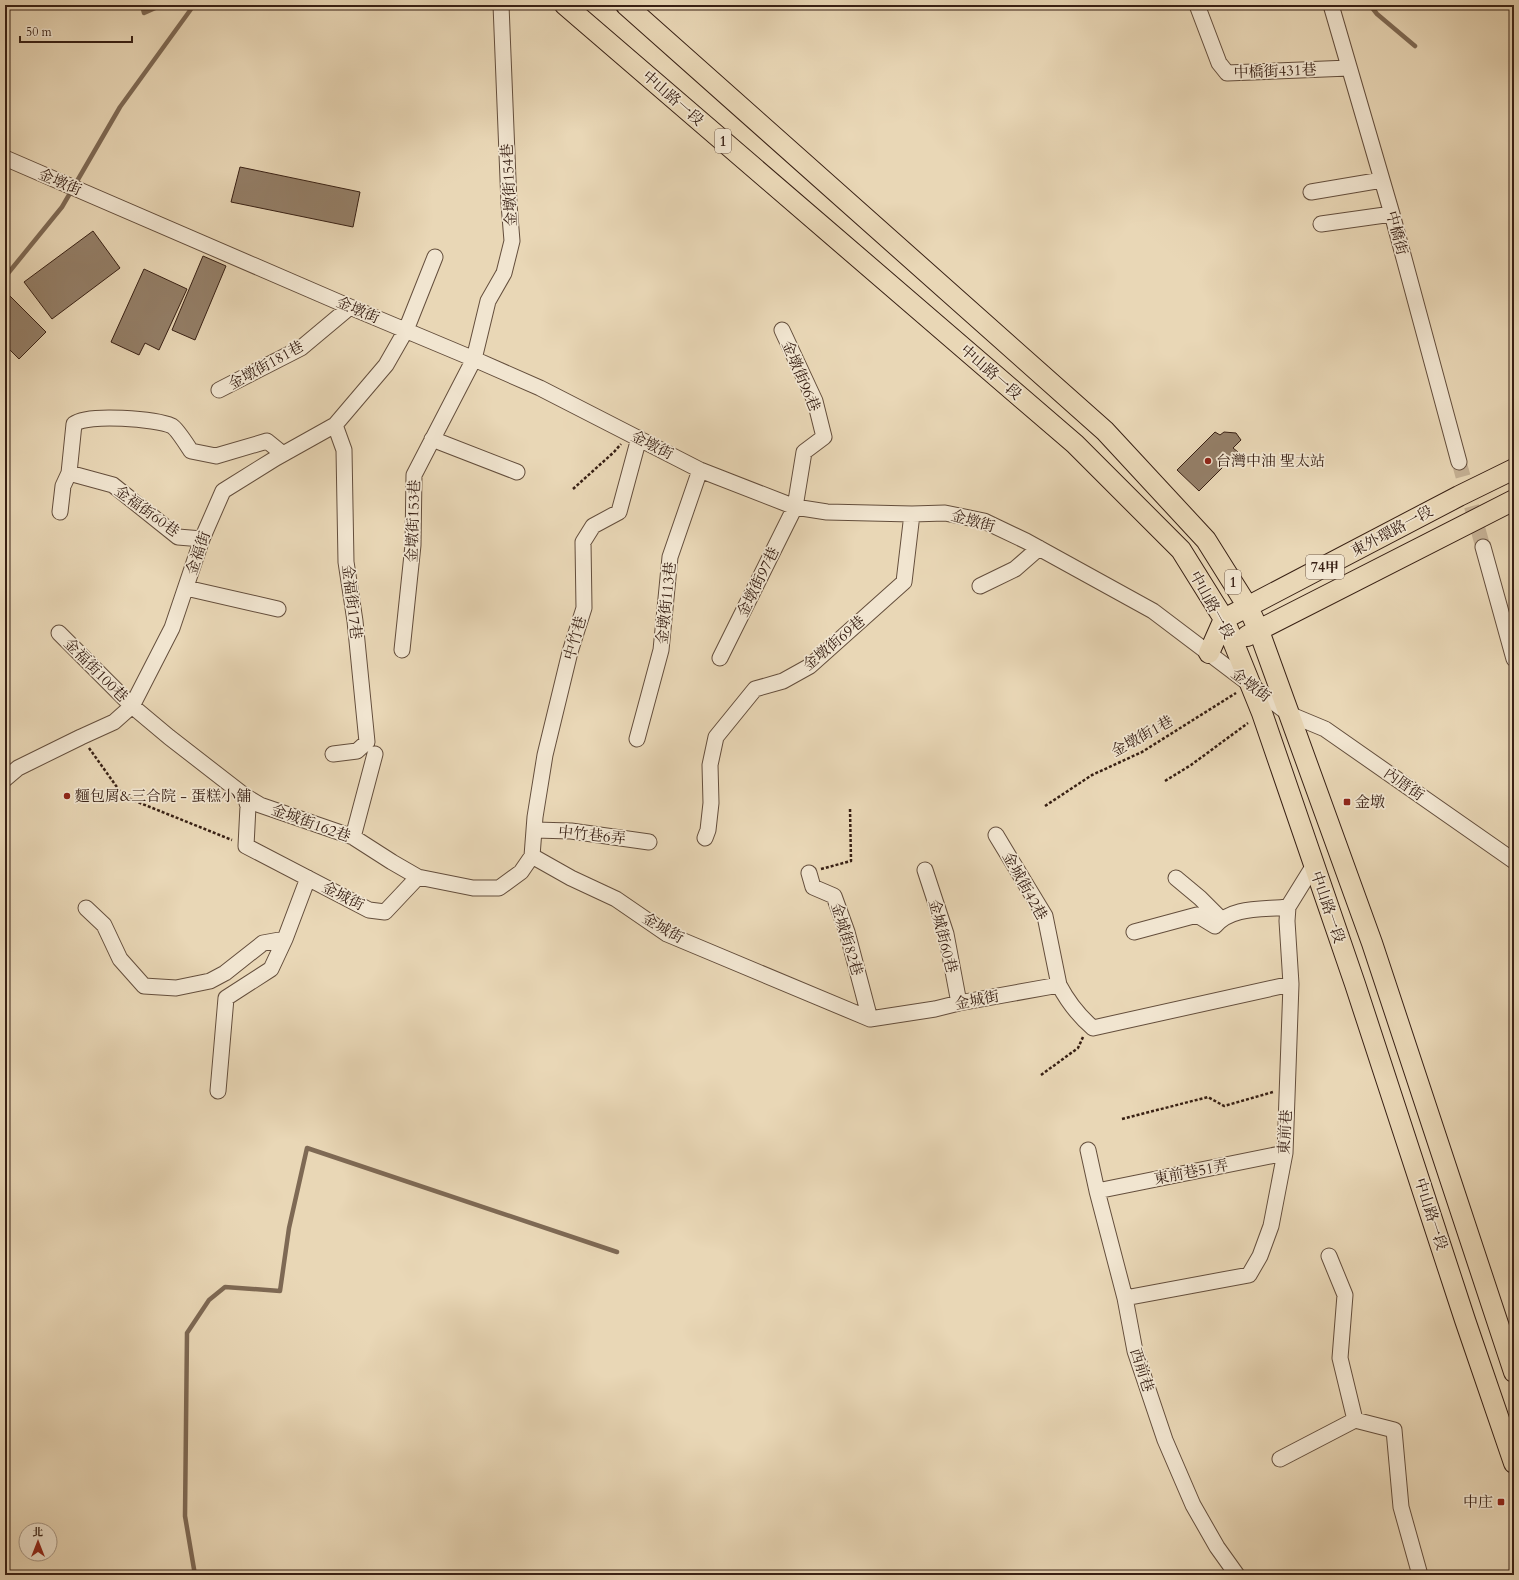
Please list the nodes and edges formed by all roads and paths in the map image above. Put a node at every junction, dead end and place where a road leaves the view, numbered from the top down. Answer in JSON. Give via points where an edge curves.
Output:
{"nodes":[{"id":1,"x":501,"y":5,"type":"edge"},
{"id":2,"x":565,"y":5,"type":"edge"},
{"id":3,"x":626,"y":5,"type":"edge"},
{"id":4,"x":1197,"y":5,"type":"edge"},
{"id":5,"x":1331,"y":5,"type":"edge"},
{"id":6,"x":1349,"y":68,"type":"junction"},
{"id":7,"x":5,"y":158,"type":"edge"},
{"id":8,"x":1382,"y":180,"type":"junction"},
{"id":9,"x":1311,"y":192,"type":"dead end"},
{"id":10,"x":1392,"y":214,"type":"junction"},
{"id":11,"x":1321,"y":224,"type":"dead end"},
{"id":12,"x":435,"y":257,"type":"dead end"},
{"id":13,"x":350,"y":307,"type":"junction"},
{"id":14,"x":406,"y":330,"type":"junction"},
{"id":15,"x":782,"y":330,"type":"dead end"},
{"id":16,"x":474,"y":359,"type":"junction"},
{"id":17,"x":219,"y":390,"type":"dead end"},
{"id":18,"x":335,"y":425,"type":"junction"},
{"id":19,"x":634,"y":436,"type":"junction"},
{"id":20,"x":432,"y":439,"type":"junction"},
{"id":21,"x":283,"y":454,"type":"junction"},
{"id":22,"x":1459,"y":462,"type":"tunnel mouth"},
{"id":23,"x":1514,"y":469,"type":"edge"},
{"id":24,"x":700,"y":470,"type":"junction"},
{"id":25,"x":517,"y":472,"type":"dead end"},
{"id":26,"x":69,"y":474,"type":"junction"},
{"id":27,"x":573,"y":489,"type":"dead end"},
{"id":28,"x":1514,"y":500,"type":"edge"},
{"id":29,"x":795,"y":507,"type":"junction"},
{"id":30,"x":60,"y":512,"type":"dead end"},
{"id":31,"x":912,"y":514,"type":"junction"},
{"id":32,"x":202,"y":539,"type":"junction"},
{"id":33,"x":1483,"y":547,"type":"tunnel mouth"},
{"id":34,"x":1039,"y":548,"type":"junction"},
{"id":35,"x":980,"y":586,"type":"dead end"},
{"id":36,"x":186,"y":588,"type":"junction"},
{"id":37,"x":1248,"y":607,"type":"junction"},
{"id":38,"x":278,"y":609,"type":"dead end"},
{"id":39,"x":1224,"y":619,"type":"junction"},
{"id":40,"x":1259,"y":631,"type":"junction"},
{"id":41,"x":59,"y":633,"type":"dead end"},
{"id":42,"x":1233,"y":642,"type":"junction"},
{"id":43,"x":402,"y":650,"type":"dead end"},
{"id":44,"x":1209,"y":653,"type":"junction"},
{"id":45,"x":720,"y":658,"type":"dead end"},
{"id":46,"x":1514,"y":659,"type":"edge"},
{"id":47,"x":1250,"y":684,"type":"junction"},
{"id":48,"x":132,"y":706,"type":"junction"},
{"id":49,"x":1262,"y":713,"type":"junction"},
{"id":50,"x":1290,"y":714,"type":"junction"},
{"id":51,"x":81,"y":737,"type":"junction"},
{"id":52,"x":637,"y":738,"type":"dead end"},
{"id":53,"x":333,"y":754,"type":"dead end"},
{"id":54,"x":375,"y":754,"type":"dead end"},
{"id":55,"x":5,"y":779,"type":"edge"},
{"id":56,"x":1165,"y":781,"type":"dead end"},
{"id":57,"x":245,"y":796,"type":"junction"},
{"id":58,"x":1045,"y":806,"type":"dead end"},
{"id":59,"x":850,"y":808,"type":"dead end"},
{"id":60,"x":534,"y":830,"type":"junction"},
{"id":61,"x":996,"y":835,"type":"dead end"},
{"id":62,"x":353,"y":837,"type":"junction"},
{"id":63,"x":705,"y":838,"type":"dead end"},
{"id":64,"x":649,"y":842,"type":"dead end"},
{"id":65,"x":246,"y":846,"type":"junction"},
{"id":66,"x":532,"y":856,"type":"junction"},
{"id":67,"x":1514,"y":861,"type":"edge"},
{"id":68,"x":1314,"y":865,"type":"junction"},
{"id":69,"x":925,"y":870,"type":"dead end"},
{"id":70,"x":809,"y":873,"type":"joint"},
{"id":71,"x":418,"y":877,"type":"junction"},
{"id":72,"x":308,"y":878,"type":"junction"},
{"id":73,"x":1176,"y":878,"type":"dead end"},
{"id":74,"x":1288,"y":907,"type":"junction"},
{"id":75,"x":86,"y":908,"type":"dead end"},
{"id":76,"x":1221,"y":919,"type":"junction"},
{"id":77,"x":1134,"y":932,"type":"dead end"},
{"id":78,"x":285,"y":939,"type":"junction"},
{"id":79,"x":1291,"y":984,"type":"junction"},
{"id":80,"x":1059,"y":985,"type":"junction"},
{"id":81,"x":959,"y":1003,"type":"junction"},
{"id":82,"x":870,"y":1019,"type":"junction"},
{"id":83,"x":1089,"y":1024,"type":"junction"},
{"id":84,"x":1042,"y":1075,"type":"dead end"},
{"id":85,"x":1287,"y":1088,"type":"junction"},
{"id":86,"x":218,"y":1091,"type":"dead end"},
{"id":87,"x":1122,"y":1118,"type":"dead end"},
{"id":88,"x":1088,"y":1150,"type":"dead end"},
{"id":89,"x":1285,"y":1153,"type":"junction"},
{"id":90,"x":1097,"y":1191,"type":"junction"},
{"id":91,"x":1329,"y":1256,"type":"dead end"},
{"id":92,"x":1125,"y":1298,"type":"junction"},
{"id":93,"x":1514,"y":1372,"type":"edge"},
{"id":94,"x":1355,"y":1420,"type":"junction"},
{"id":95,"x":1280,"y":1459,"type":"dead end"},
{"id":96,"x":1514,"y":1463,"type":"edge"},
{"id":97,"x":1237,"y":1575,"type":"edge"},
{"id":98,"x":1420,"y":1575,"type":"edge"}],
"edges":[{"from":1,"to":16,"type":"street","name":"金墩街154巷","via":[[512,241],[504,273],[488,301]]},
{"from":2,"to":39,"type":"main road","name":"中山路一段","number":"1","via":[[1075,444],[1181,550]]},
{"from":3,"to":37,"type":"main road","name":"中山路一段","number":"1","via":[[1105,431],[1206,540]]},
{"from":4,"to":6,"type":"street","name":"中橋街431巷","via":[[1219,62],[1227,73]]},
{"from":5,"to":6,"type":"street","name":"中橋街"},
{"from":6,"to":8,"type":"street","name":"中橋街"},
{"from":7,"to":13,"type":"street","name":"金墩街"},
{"from":8,"to":9,"type":"street"},
{"from":8,"to":10,"type":"street","name":"中橋街"},
{"from":10,"to":11,"type":"street"},
{"from":10,"to":22,"type":"street","name":"中橋街"},
{"from":12,"to":14,"type":"street","name":"金福街"},
{"from":13,"to":14,"type":"street","name":"金墩街"},
{"from":13,"to":17,"type":"street","name":"金墩街181巷","via":[[301,348]]},
{"from":14,"to":16,"type":"street","name":"金墩街"},
{"from":14,"to":18,"type":"street","name":"金福街","via":[[386,365]]},
{"from":15,"to":29,"type":"street","name":"金墩街96巷","via":[[815,401],[824,437],[804,452]]},
{"from":16,"to":19,"type":"street","name":"金墩街","via":[[540,388]]},
{"from":16,"to":20,"type":"street","name":"金墩街153巷"},
{"from":18,"to":21,"type":"street","name":"金福街"},
{"from":18,"to":53,"type":"street","name":"金福街17巷","via":[[344,450],[346,562],[355,621],[367,742],[357,751]]},
{"from":19,"to":24,"type":"street","name":"金墩街"},
{"from":19,"to":27,"type":"path"},
{"from":19,"to":60,"type":"street","name":"中竹巷","via":[[619,512],[592,526],[583,542],[584,608],[570,652],[545,755]]},
{"from":20,"to":25,"type":"street"},
{"from":20,"to":43,"type":"street","name":"金墩街153巷","via":[[414,475],[414,545]]},
{"from":21,"to":26,"type":"street","via":[[267,440],[216,456],[191,451],[173,427],[109,417],[78,420],[74,424]]},
{"from":21,"to":32,"type":"street","name":"金福街","via":[[223,491]]},
{"from":23,"to":37,"type":"main road","name":"東外環路一段","number":"74甲"},
{"from":24,"to":29,"type":"street","name":"金墩街"},
{"from":24,"to":52,"type":"street","name":"金墩街113巷","via":[[670,557],[661,650]]},
{"from":26,"to":30,"type":"street","via":[[63,486]]},
{"from":26,"to":32,"type":"street","name":"金福街60巷","via":[[113,485],[178,537]]},
{"from":28,"to":40,"type":"main road","name":"東外環路一段","number":"74甲"},
{"from":29,"to":31,"type":"street","name":"金墩街","via":[[827,512]]},
{"from":29,"to":45,"type":"street","name":"金墩街97巷"},
{"from":31,"to":34,"type":"street","name":"金墩街","via":[[945,513],[984,521]]},
{"from":31,"to":63,"type":"street","name":"金墩街69巷","via":[[904,582],[810,666],[783,681],[755,690],[716,737],[710,765],[711,803]]},
{"from":32,"to":36,"type":"street","name":"金福街"},
{"from":33,"to":46,"type":"street"},
{"from":34,"to":35,"type":"street","via":[[1015,569]]},
{"from":34,"to":44,"type":"street","name":"金墩街","via":[[1153,611]]},
{"from":36,"to":38,"type":"street"},
{"from":36,"to":48,"type":"street","name":"金福街","via":[[172,628]]},
{"from":37,"to":39,"type":"main road","name":"東外環路一段","number":"74甲"},
{"from":37,"to":40,"type":"main road","name":"中山路一段","number":"1"},
{"from":39,"to":42,"type":"main road","name":"中山路一段","number":"1"},
{"from":39,"to":44,"type":"main road"},
{"from":40,"to":42,"type":"main road","name":"東外環路一段","number":"74甲"},
{"from":40,"to":50,"type":"main road","name":"中山路一段","number":"1"},
{"from":41,"to":48,"type":"street","name":"金福街100巷"},
{"from":42,"to":44,"type":"main road","name":"東外環路一段","number":"74甲"},
{"from":42,"to":47,"type":"main road","name":"中山路一段","number":"1"},
{"from":44,"to":47,"type":"street","name":"金墩街"},
{"from":47,"to":49,"type":"main road","name":"中山路一段","number":"1"},
{"from":47,"to":50,"type":"street","name":"金墩街"},
{"from":47,"to":58,"type":"path","name":"金墩街1巷","via":[[1142,752],[1092,775]]},
{"from":48,"to":51,"type":"street","name":"金福街","via":[[114,722]]},
{"from":48,"to":57,"type":"street"},
{"from":49,"to":56,"type":"path"},
{"from":49,"to":68,"type":"main road","name":"中山路一段","number":"1"},
{"from":50,"to":67,"type":"street","name":"內厝街","via":[[1325,729]]},
{"from":50,"to":93,"type":"main road","name":"中山路一段","number":"1","via":[[1372,943]]},
{"from":51,"to":55,"type":"street","name":"金福街","via":[[18,768]]},
{"from":51,"to":65,"type":"path","via":[[119,790],[130,799]]},
{"from":54,"to":62,"type":"street"},
{"from":57,"to":62,"type":"street","name":"金城街162巷","via":[[260,805]]},
{"from":57,"to":65,"type":"street","via":[[248,806]]},
{"from":59,"to":70,"type":"path","via":[[851,861]]},
{"from":60,"to":64,"type":"street","name":"中竹巷6弄","via":[[571,831]]},
{"from":60,"to":66,"type":"street","name":"中竹巷"},
{"from":61,"to":80,"type":"street","name":"金城街42巷","via":[[1045,916]]},
{"from":62,"to":71,"type":"street","name":"金城街162巷"},
{"from":65,"to":72,"type":"street","name":"金城街"},
{"from":66,"to":71,"type":"street","via":[[521,872],[499,888],[473,888]]},
{"from":66,"to":82,"type":"street","name":"金城街","via":[[616,899],[667,934]]},
{"from":68,"to":74,"type":"street","name":"東前巷"},
{"from":68,"to":96,"type":"main road","name":"中山路一段","number":"1"},
{"from":69,"to":81,"type":"street","name":"金城街60巷","via":[[946,934]]},
{"from":70,"to":82,"type":"street","name":"金城街82巷","via":[[813,887],[834,896],[847,932]]},
{"from":71,"to":72,"type":"street","name":"金城街","via":[[385,912],[369,910]]},
{"from":72,"to":78,"type":"street"},
{"from":73,"to":76,"type":"street"},
{"from":74,"to":76,"type":"street","via":[[1235,912]]},
{"from":74,"to":79,"type":"street","name":"東前巷"},
{"from":75,"to":78,"type":"street","via":[[104,925],[120,960],[144,986],[176,988],[210,981],[225,973],[263,943]]},
{"from":76,"to":77,"type":"street","via":[[1215,926],[1197,915]]},
{"from":78,"to":86,"type":"street","via":[[271,969],[226,998]]},
{"from":79,"to":83,"type":"street","via":[[1093,1028]]},
{"from":79,"to":85,"type":"street","name":"東前巷"},
{"from":80,"to":81,"type":"street","name":"金城街"},
{"from":80,"to":83,"type":"street","via":[[1064,995]]},
{"from":81,"to":82,"type":"street","name":"金城街"},
{"from":83,"to":84,"type":"path","via":[[1078,1048]]},
{"from":85,"to":87,"type":"path","via":[[1224,1106],[1208,1097]]},
{"from":85,"to":89,"type":"street","name":"東前巷"},
{"from":88,"to":90,"type":"street","name":"西前巷"},
{"from":89,"to":90,"type":"street","name":"東前巷51弄"},
{"from":89,"to":92,"type":"street","name":"東前巷","via":[[1271,1226],[1260,1256],[1249,1275]]},
{"from":90,"to":92,"type":"street","name":"西前巷"},
{"from":91,"to":94,"type":"street","via":[[1345,1295],[1340,1358]]},
{"from":92,"to":97,"type":"street","name":"西前巷","via":[[1134,1351],[1165,1440],[1194,1505],[1217,1547]]},
{"from":94,"to":95,"type":"street"},
{"from":94,"to":98,"type":"street","via":[[1394,1430],[1401,1507]]}]}
